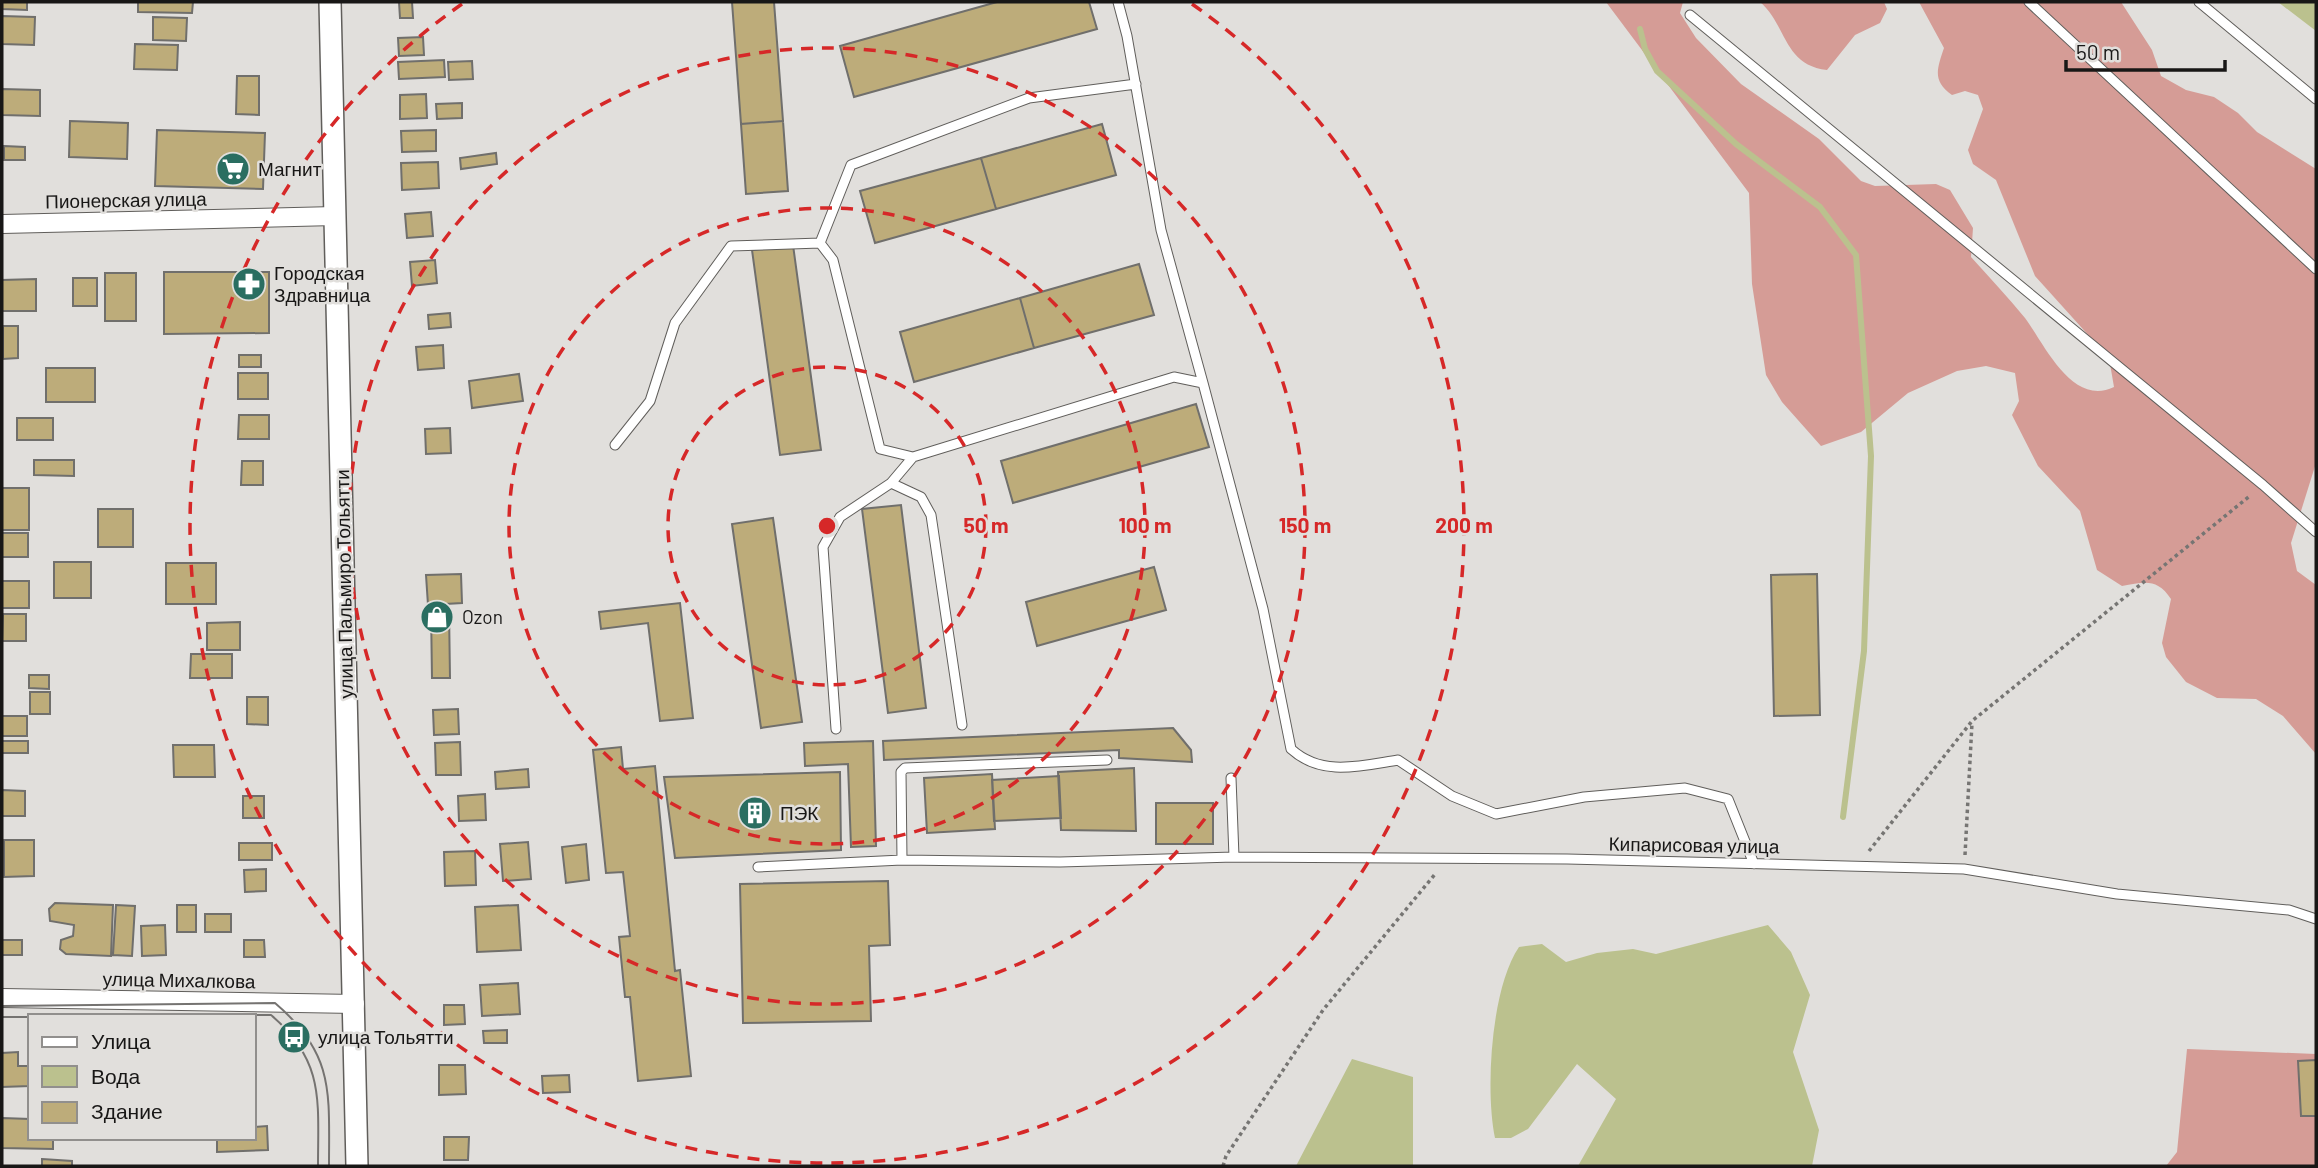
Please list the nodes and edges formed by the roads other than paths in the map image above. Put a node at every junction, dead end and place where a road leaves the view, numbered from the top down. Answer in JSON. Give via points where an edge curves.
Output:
{"nodes":[{"id":1,"x":330,"y":2,"type":"edge"},
{"id":2,"x":1118,"y":2,"type":"edge"},
{"id":3,"x":2029,"y":2,"type":"edge"},
{"id":4,"x":2199,"y":2,"type":"edge"},
{"id":5,"x":1690,"y":15,"type":"dead end"},
{"id":6,"x":1136,"y":84,"type":"junction"},
{"id":7,"x":2316,"y":99,"type":"edge"},
{"id":8,"x":335,"y":216,"type":"junction"},
{"id":9,"x":2,"y":223,"type":"edge"},
{"id":10,"x":820,"y":243,"type":"junction"},
{"id":11,"x":2316,"y":270,"type":"edge"},
{"id":12,"x":1203,"y":383,"type":"junction"},
{"id":13,"x":615,"y":445,"type":"dead end"},
{"id":14,"x":914,"y":457,"type":"junction"},
{"id":15,"x":891,"y":482,"type":"junction"},
{"id":16,"x":2316,"y":532,"type":"edge"},
{"id":17,"x":962,"y":724,"type":"dead end"},
{"id":18,"x":836,"y":729,"type":"dead end"},
{"id":19,"x":1107,"y":760,"type":"dead end"},
{"id":20,"x":1231,"y":778,"type":"dead end"},
{"id":21,"x":1234,"y":857,"type":"junction"},
{"id":22,"x":902,"y":860,"type":"junction"},
{"id":23,"x":1754,"y":864,"type":"junction"},
{"id":24,"x":758,"y":867,"type":"dead end"},
{"id":25,"x":2316,"y":919,"type":"edge"},
{"id":26,"x":2,"y":998,"type":"edge"},
{"id":27,"x":355,"y":1004,"type":"junction"},
{"id":28,"x":357,"y":1166,"type":"edge"}],
"edges":[{"from":1,"to":8,"type":"street","name":"улица Пальмиро Тольятти"},
{"from":2,"to":6,"type":"lane"},
{"from":3,"to":11,"type":"lane"},
{"from":4,"to":7,"type":"lane"},
{"from":5,"to":16,"type":"lane"},
{"from":6,"to":10,"type":"lane","via":[[1030,97],[850,164]]},
{"from":6,"to":12,"type":"lane","via":[[1161,229]]},
{"from":8,"to":9,"type":"street","name":"Пионерская улица"},
{"from":8,"to":27,"type":"street","name":"улица Пальмиро Тольятти"},
{"from":10,"to":13,"type":"lane","via":[[731,246],[675,323],[650,401]]},
{"from":10,"to":14,"type":"lane","via":[[833,260],[880,449]]},
{"from":12,"to":14,"type":"lane","via":[[1174,377]]},
{"from":12,"to":23,"type":"lane","via":[[1264,609],[1291,749],[1306,762],[1339,769],[1398,760],[1452,796],[1496,814],[1584,797],[1685,788],[1728,800]]},
{"from":14,"to":15,"type":"lane"},
{"from":15,"to":17,"type":"lane","via":[[921,497],[931,515]]},
{"from":15,"to":18,"type":"lane","via":[[840,517],[823,547]]},
{"from":19,"to":22,"type":"lane","via":[[905,768],[901,772]]},
{"from":20,"to":21,"type":"lane"},
{"from":21,"to":22,"type":"lane","name":"Кипарисовая улица"},
{"from":21,"to":23,"type":"lane","name":"Кипарисовая улица"},
{"from":22,"to":24,"type":"lane","name":"Кипарисовая улица"},
{"from":23,"to":25,"type":"lane","name":"Кипарисовая улица","via":[[1964,869],[2117,894],[2289,910]]},
{"from":26,"to":27,"type":"street","name":"улица Михалкова"},
{"from":27,"to":28,"type":"street","name":"улица Пальмиро Тольятти"}]}
